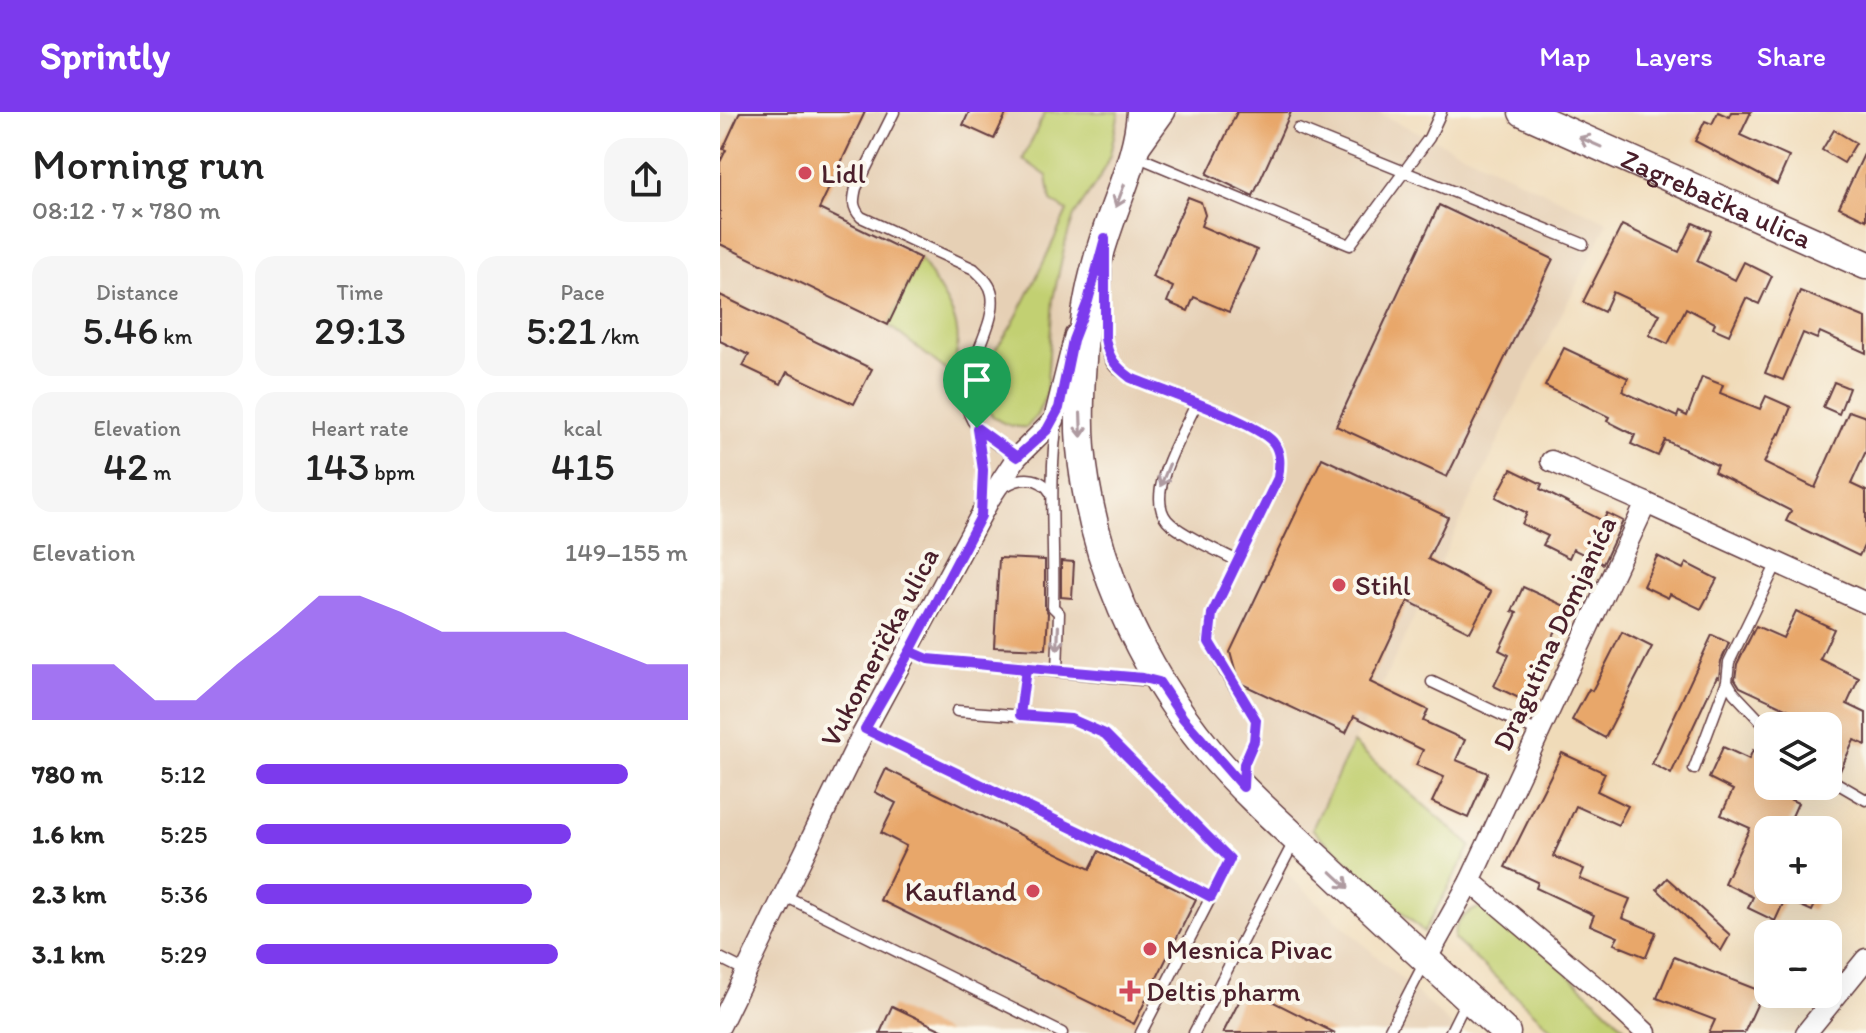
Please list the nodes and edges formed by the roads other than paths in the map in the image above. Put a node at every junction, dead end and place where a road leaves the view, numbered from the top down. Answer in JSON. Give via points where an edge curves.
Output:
{"nodes":[{"id":1,"x":894,"y":112,"type":"edge"},
{"id":2,"x":1141,"y":112,"type":"edge"},
{"id":3,"x":1165,"y":112,"type":"edge"},
{"id":4,"x":1441,"y":112,"type":"edge"},
{"id":5,"x":1523,"y":112,"type":"edge"},
{"id":6,"x":1298,"y":129,"type":"dead end"},
{"id":7,"x":1134,"y":155,"type":"junction"},
{"id":8,"x":1404,"y":172,"type":"junction"},
{"id":9,"x":1105,"y":238,"type":"junction"},
{"id":10,"x":1583,"y":244,"type":"dead end"},
{"id":11,"x":1866,"y":265,"type":"edge"},
{"id":12,"x":1088,"y":301,"type":"junction"},
{"id":13,"x":1196,"y":404,"type":"junction"},
{"id":14,"x":1059,"y":408,"type":"junction"},
{"id":15,"x":977,"y":428,"type":"junction"},
{"id":16,"x":1017,"y":457,"type":"junction"},
{"id":17,"x":1551,"y":461,"type":"dead end"},
{"id":18,"x":1051,"y":493,"type":"junction"},
{"id":19,"x":1646,"y":503,"type":"junction"},
{"id":20,"x":985,"y":507,"type":"junction"},
{"id":21,"x":1238,"y":561,"type":"junction"},
{"id":22,"x":1777,"y":563,"type":"junction"},
{"id":23,"x":1866,"y":603,"type":"edge"},
{"id":24,"x":910,"y":651,"type":"junction"},
{"id":25,"x":1026,"y":669,"type":"junction"},
{"id":26,"x":1057,"y":672,"type":"junction"},
{"id":27,"x":1727,"y":681,"type":"junction"},
{"id":28,"x":1159,"y":682,"type":"junction"},
{"id":29,"x":1432,"y":682,"type":"dead end"},
{"id":30,"x":957,"y":711,"type":"dead end"},
{"id":31,"x":1754,"y":714,"type":"edge"},
{"id":32,"x":1020,"y":715,"type":"junction"},
{"id":33,"x":865,"y":729,"type":"junction"},
{"id":34,"x":1538,"y":732,"type":"junction"},
{"id":35,"x":1694,"y":769,"type":"dead end"},
{"id":36,"x":1842,"y":786,"type":"edge"},
{"id":37,"x":1243,"y":787,"type":"junction"},
{"id":38,"x":1866,"y":800,"type":"edge"},
{"id":39,"x":1296,"y":838,"type":"junction"},
{"id":40,"x":1470,"y":881,"type":"junction"},
{"id":41,"x":783,"y":895,"type":"junction"},
{"id":42,"x":1211,"y":897,"type":"junction"},
{"id":43,"x":720,"y":958,"type":"edge"},
{"id":44,"x":1866,"y":959,"type":"edge"},
{"id":45,"x":1426,"y":960,"type":"junction"},
{"id":46,"x":746,"y":971,"type":"junction"},
{"id":47,"x":1468,"y":998,"type":"junction"},
{"id":48,"x":720,"y":1026,"type":"edge"},
{"id":49,"x":1062,"y":1033,"type":"edge"},
{"id":50,"x":1141,"y":1033,"type":"edge"},
{"id":51,"x":1194,"y":1033,"type":"edge"},
{"id":52,"x":1388,"y":1033,"type":"edge"},
{"id":53,"x":1450,"y":1033,"type":"edge"},
{"id":54,"x":1506,"y":1033,"type":"edge"},
{"id":55,"x":1646,"y":1033,"type":"edge"},
{"id":56,"x":1806,"y":1033,"type":"edge"}],
"edges":[{"from":1,"to":15,"type":"lane","via":[[853,202],[861,217],[974,269],[987,282],[991,315],[967,398]]},
{"from":2,"to":7,"type":"main road"},
{"from":3,"to":7,"type":"street"},
{"from":4,"to":8,"type":"lane"},
{"from":11,"to":5,"type":"main road","name":"Zagrebačka ulica","one_way":true},
{"from":6,"to":8,"type":"lane"},
{"from":7,"to":8,"type":"lane","via":[[1350,245]]},
{"from":7,"to":9,"type":"main road","one_way":true},
{"from":8,"to":10,"type":"lane"},
{"from":9,"to":12,"type":"main road"},
{"from":9,"to":13,"type":"lane","via":[[1105,338],[1114,366]]},
{"from":12,"to":14,"type":"street","name":"Vukomerička ulica","via":[[1073,340]]},
{"from":12,"to":28,"type":"main road","one_way":true,"via":[[1080,400],[1087,486],[1116,593]]},
{"from":13,"to":21,"type":"lane","one_way":true,"via":[[1160,482],[1160,508],[1175,527]]},
{"from":13,"to":21,"type":"lane","via":[[1257,429],[1279,454],[1278,478]]},
{"from":14,"to":16,"type":"street","name":"Vukomerička ulica","via":[[1047,430]]},
{"from":14,"to":18,"type":"lane"},
{"from":15,"to":16,"type":"lane"},
{"from":15,"to":20,"type":"lane"},
{"from":16,"to":20,"type":"street","name":"Vukomerička ulica"},
{"from":17,"to":19,"type":"street"},
{"from":18,"to":20,"type":"lane","via":[[1046,484],[1025,478],[1008,483]]},
{"from":18,"to":26,"type":"lane","one_way":true},
{"from":19,"to":22,"type":"street","name":"Dragutina Domjanića"},
{"from":19,"to":34,"type":"street","name":"Dragutina Domjanića"},
{"from":20,"to":24,"type":"street","name":"Vukomerička ulica"},
{"from":21,"to":37,"type":"lane","via":[[1212,614],[1209,642],[1256,720]]},
{"from":22,"to":23,"type":"street","name":"Dragutina Domjanića"},
{"from":22,"to":27,"type":"lane","via":[[1729,662]]},
{"from":24,"to":25,"type":"lane","via":[[928,659]]},
{"from":24,"to":33,"type":"street","name":"Vukomerička ulica"},
{"from":25,"to":26,"type":"lane"},
{"from":25,"to":32,"type":"lane"},
{"from":26,"to":28,"type":"lane"},
{"from":27,"to":31,"type":"lane"},
{"from":27,"to":35,"type":"lane"},
{"from":28,"to":37,"type":"main road"},
{"from":29,"to":34,"type":"lane"},
{"from":30,"to":32,"type":"lane"},
{"from":32,"to":42,"type":"lane","via":[[1071,719],[1105,734],[1230,859]]},
{"from":33,"to":41,"type":"street","name":"Vukomerička ulica"},
{"from":33,"to":42,"type":"lane"},
{"from":34,"to":40,"type":"street","name":"Dragutina Domjanića"},
{"from":36,"to":38,"type":"lane"},
{"from":37,"to":39,"type":"main road"},
{"from":39,"to":45,"type":"main road","one_way":true},
{"from":39,"to":51,"type":"lane"},
{"from":40,"to":45,"type":"street","name":"Dragutina Domjanića"},
{"from":40,"to":55,"type":"street"},
{"from":41,"to":46,"type":"street","name":"Vukomerička ulica"},
{"from":41,"to":49,"type":"lane"},
{"from":42,"to":50,"type":"lane"},
{"from":43,"to":46,"type":"lane"},
{"from":44,"to":56,"type":"street"},
{"from":45,"to":47,"type":"main road"},
{"from":45,"to":52,"type":"lane"},
{"from":46,"to":48,"type":"street","name":"Vukomerička ulica"},
{"from":47,"to":53,"type":"lane"},
{"from":47,"to":54,"type":"main road"}]}
